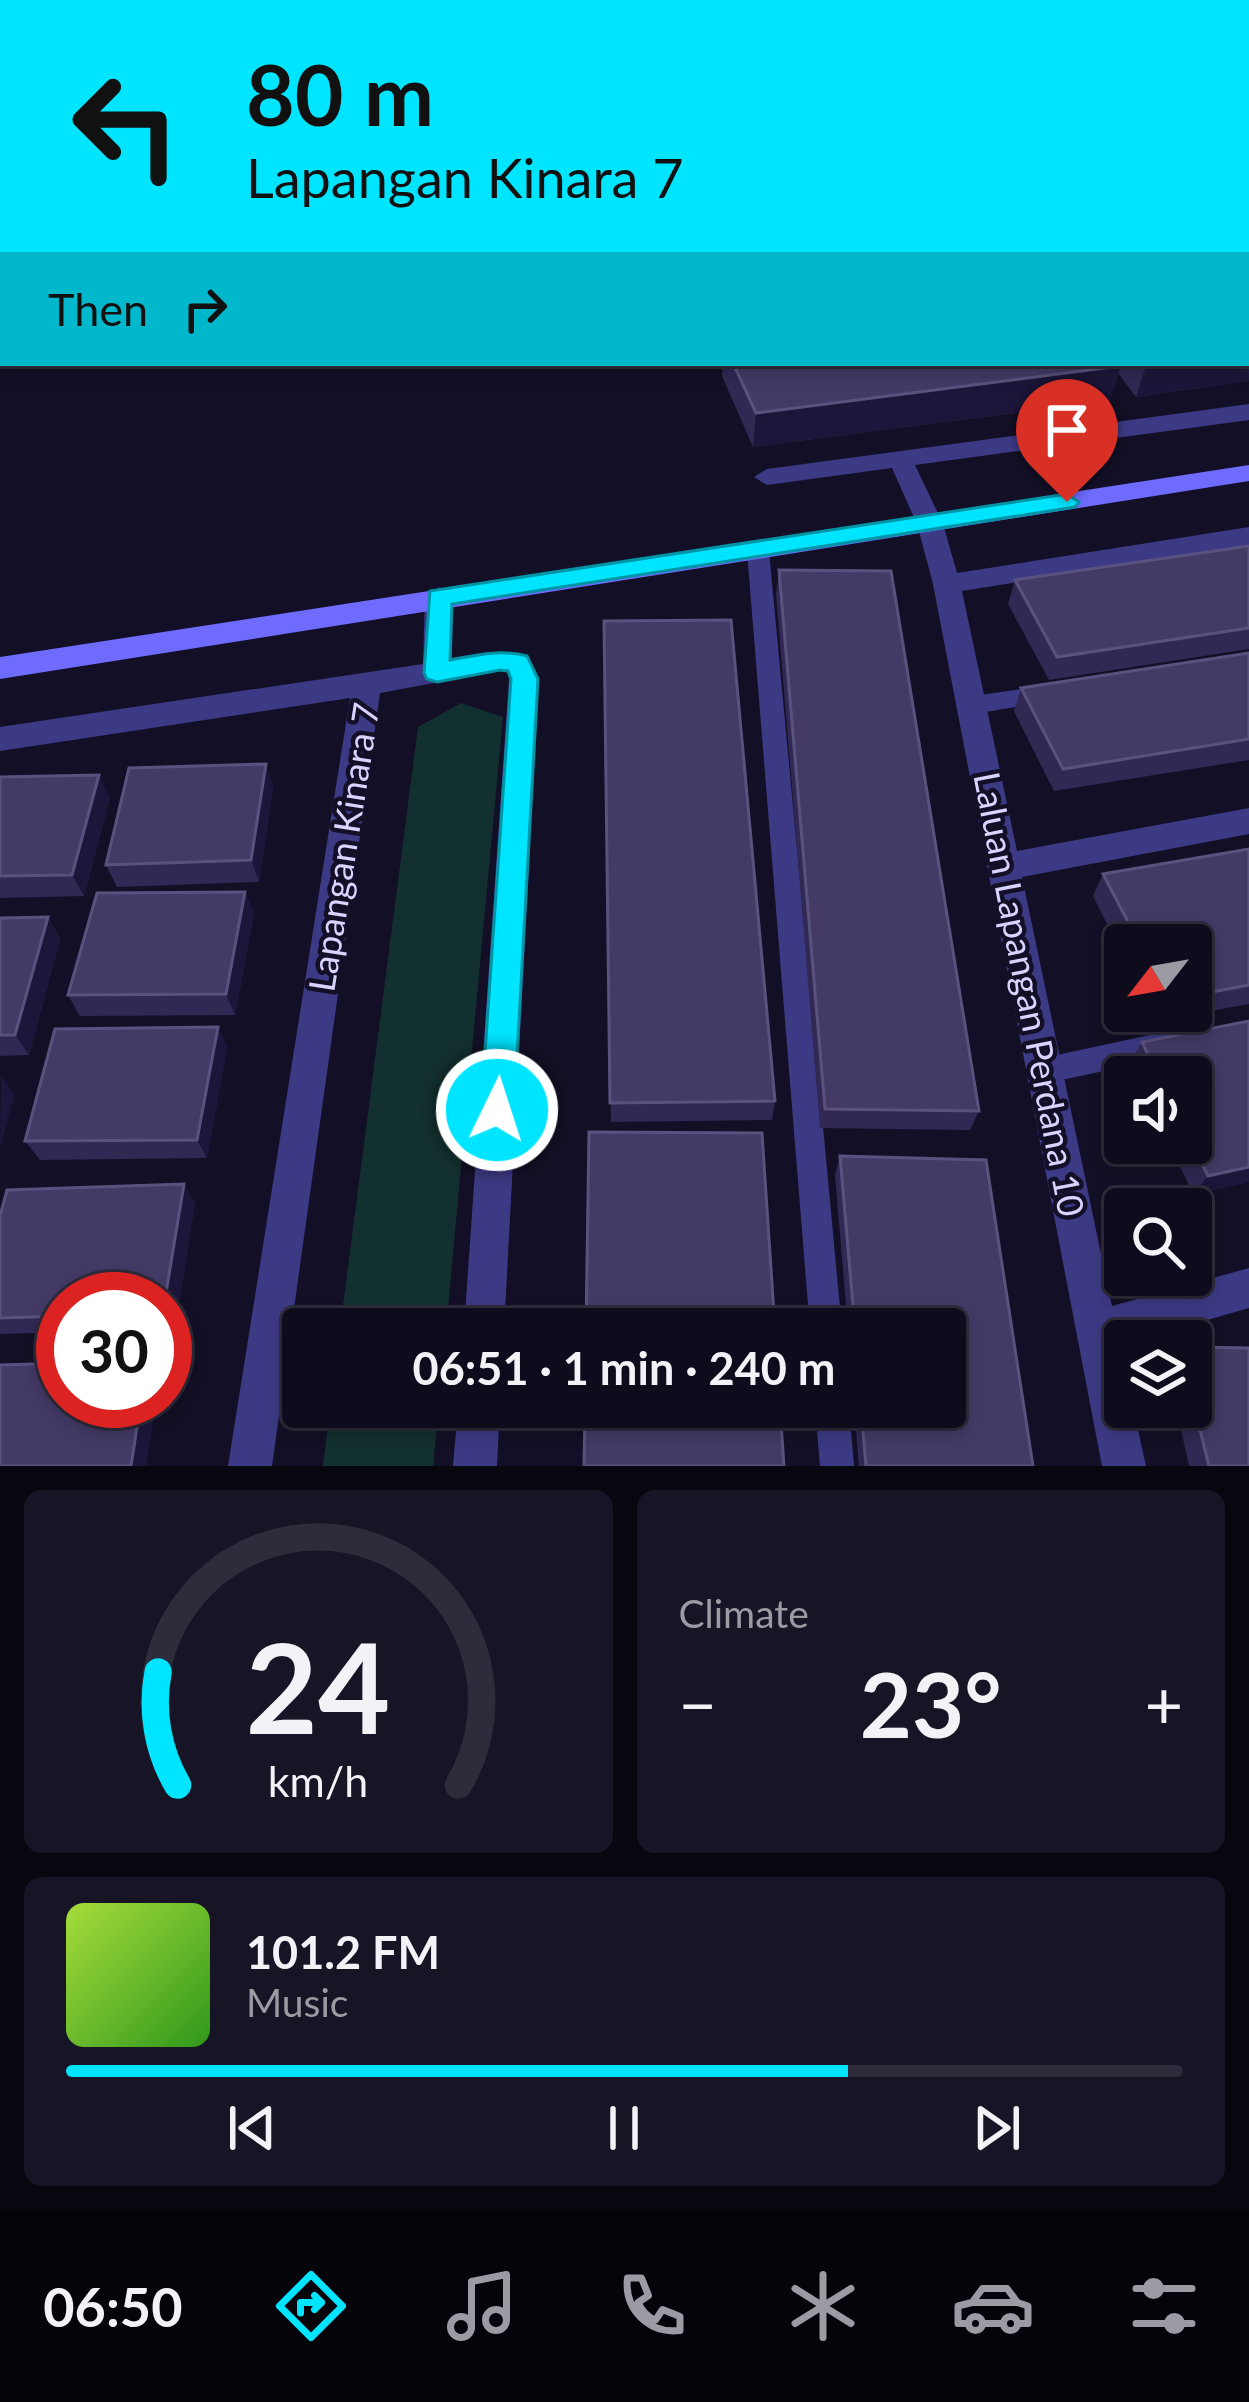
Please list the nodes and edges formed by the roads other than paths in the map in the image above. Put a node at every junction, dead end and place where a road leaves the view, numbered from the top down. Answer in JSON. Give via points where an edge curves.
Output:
{"nodes":[{"id":1,"x":1249,"y":412,"type":"edge"},
{"id":2,"x":900,"y":459,"type":"junction"},
{"id":3,"x":1249,"y":473,"type":"edge"},
{"id":4,"x":767,"y":477,"type":"dead end"},
{"id":5,"x":931,"y":524,"type":"junction"},
{"id":6,"x":1249,"y":536,"type":"edge"},
{"id":7,"x":758,"y":551,"type":"junction"},
{"id":8,"x":947,"y":584,"type":"junction"},
{"id":9,"x":439,"y":597,"type":"junction"},
{"id":10,"x":0,"y":668,"type":"edge"},
{"id":11,"x":437,"y":673,"type":"junction"},
{"id":12,"x":367,"y":685,"type":"junction"},
{"id":13,"x":1065,"y":691,"type":"edge"},
{"id":14,"x":974,"y":705,"type":"junction"},
{"id":15,"x":0,"y":740,"type":"edge"},
{"id":16,"x":1249,"y":821,"type":"edge"},
{"id":17,"x":1003,"y":867,"type":"junction"},
{"id":18,"x":1203,"y":1037,"type":"edge"},
{"id":19,"x":1043,"y":1071,"type":"junction"},
{"id":20,"x":1249,"y":1288,"type":"edge"},
{"id":21,"x":485,"y":1308,"type":"edge"},
{"id":22,"x":824,"y":1308,"type":"edge"},
{"id":23,"x":1097,"y":1331,"type":"junction"},
{"id":24,"x":478,"y":1428,"type":"edge"},
{"id":25,"x":834,"y":1428,"type":"edge"},
{"id":26,"x":250,"y":1466,"type":"edge"},
{"id":27,"x":475,"y":1466,"type":"edge"},
{"id":28,"x":838,"y":1466,"type":"edge"},
{"id":29,"x":1124,"y":1466,"type":"edge"}],
"edges":[{"from":1,"to":2,"type":"street"},
{"from":2,"to":4,"type":"street"},
{"from":2,"to":5,"type":"street","name":"Laluan Lapangan Perdana 10"},
{"from":3,"to":5,"type":"street"},
{"from":5,"to":7,"type":"street"},
{"from":5,"to":8,"type":"street","name":"Laluan Lapangan Perdana 10"},
{"from":6,"to":8,"type":"street"},
{"from":7,"to":9,"type":"street"},
{"from":7,"to":22,"type":"lane"},
{"from":8,"to":14,"type":"street","name":"Laluan Lapangan Perdana 10"},
{"from":9,"to":10,"type":"street"},
{"from":9,"to":11,"type":"street"},
{"from":11,"to":12,"type":"street","name":"Lapangan Kinara 7"},
{"from":11,"to":21,"type":"street","name":"Lapangan Kinara 7","via":[[500,660],[518,663],[524,679]]},
{"from":12,"to":15,"type":"street"},
{"from":12,"to":26,"type":"street","name":"Lapangan Kinara 7"},
{"from":13,"to":14,"type":"lane"},
{"from":14,"to":17,"type":"street","name":"Laluan Lapangan Perdana 10"},
{"from":16,"to":17,"type":"street"},
{"from":17,"to":19,"type":"street","name":"Laluan Lapangan Perdana 10"},
{"from":18,"to":19,"type":"lane"},
{"from":19,"to":23,"type":"street","name":"Laluan Lapangan Perdana 10"},
{"from":20,"to":23,"type":"street"},
{"from":23,"to":29,"type":"street","name":"Laluan Lapangan Perdana 10"},
{"from":24,"to":27,"type":"street"},
{"from":25,"to":28,"type":"lane"}]}
